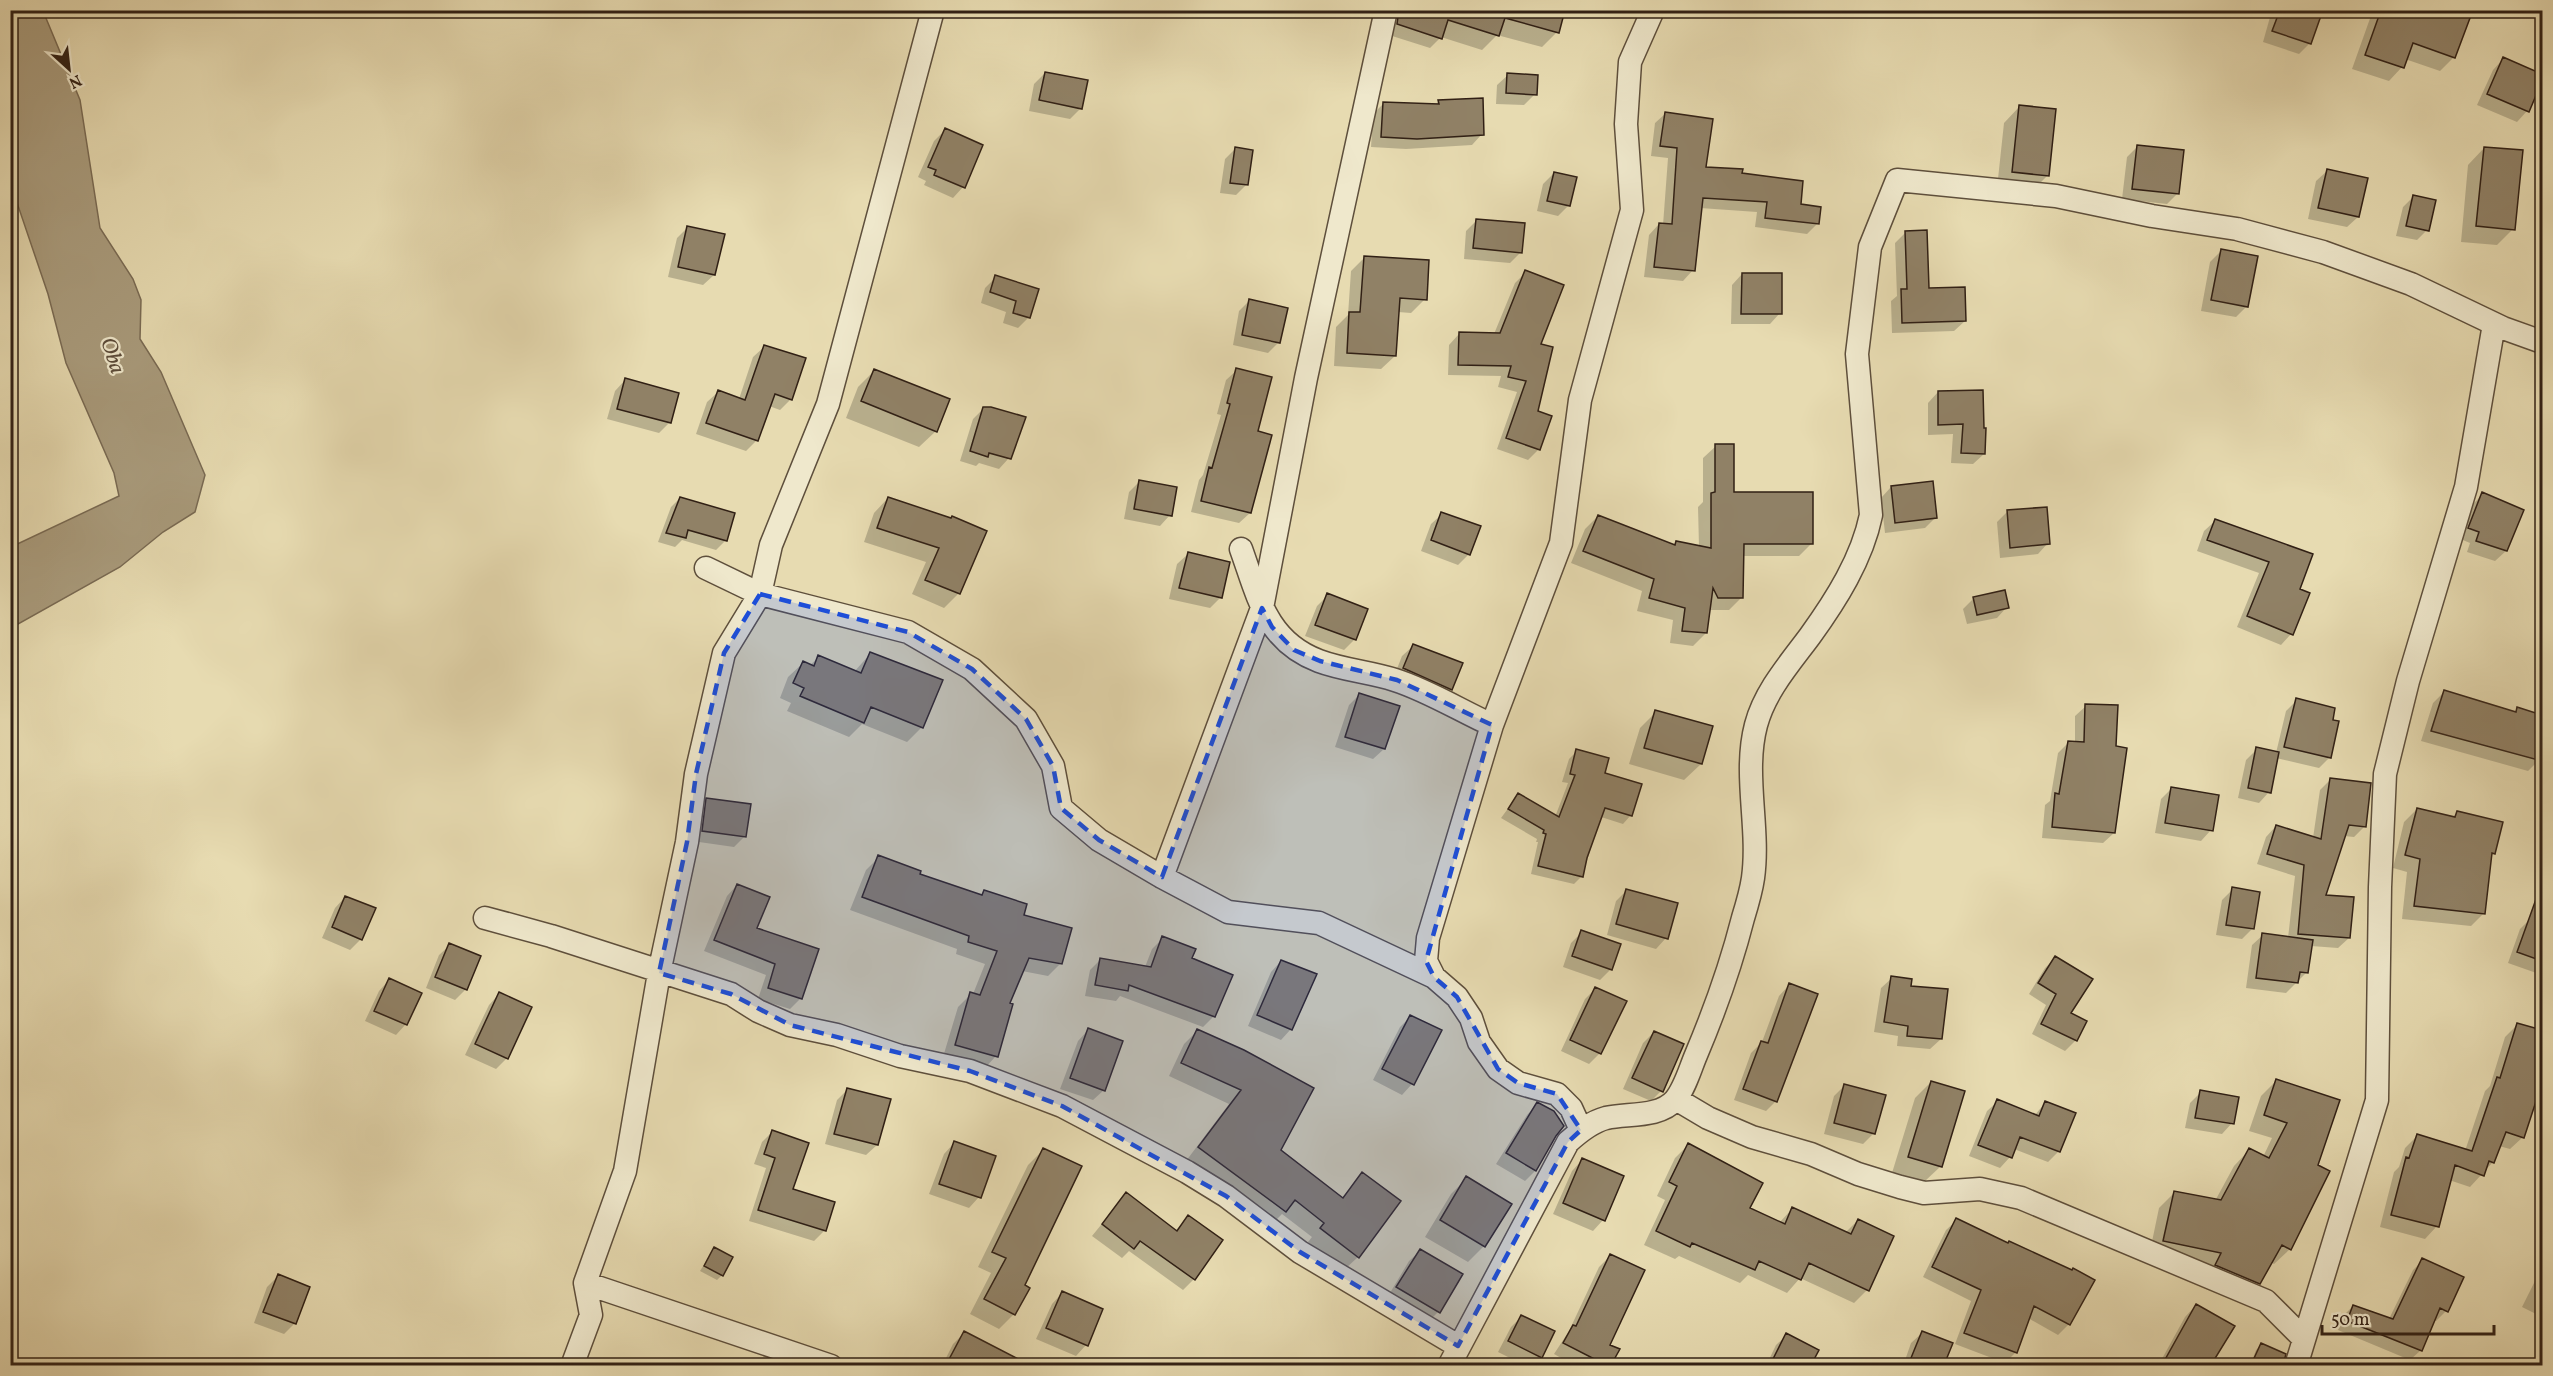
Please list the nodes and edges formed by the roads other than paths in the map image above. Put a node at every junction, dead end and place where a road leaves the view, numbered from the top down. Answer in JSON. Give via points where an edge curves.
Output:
{"nodes":[{"id":1,"x":933,"y":10,"type":"edge"},
{"id":2,"x":1386,"y":10,"type":"edge"},
{"id":3,"x":1653,"y":10,"type":"edge"},
{"id":4,"x":2494,"y":324,"type":"junction"},
{"id":5,"x":2542,"y":342,"type":"edge"},
{"id":6,"x":1241,"y":549,"type":"dead end"},
{"id":7,"x":706,"y":568,"type":"dead end"},
{"id":8,"x":760,"y":594,"type":"junction"},
{"id":9,"x":1262,"y":608,"type":"junction"},
{"id":10,"x":1492,"y":725,"type":"junction"},
{"id":11,"x":1162,"y":877,"type":"junction"},
{"id":12,"x":485,"y":918,"type":"dead end"},
{"id":13,"x":659,"y":973,"type":"junction"},
{"id":14,"x":1434,"y":977,"type":"junction"},
{"id":15,"x":1676,"y":1099,"type":"junction"},
{"id":16,"x":1581,"y":1130,"type":"junction"},
{"id":17,"x":585,"y":1283,"type":"junction"},
{"id":18,"x":2304,"y":1339,"type":"junction"},
{"id":19,"x":1453,"y":1356,"type":"edge"},
{"id":20,"x":572,"y":1365,"type":"edge"},
{"id":21,"x":831,"y":1365,"type":"edge"},
{"id":22,"x":2296,"y":1365,"type":"edge"}],
"edges":[{"from":1,"to":8,"type":"street","via":[[828,404],[771,545]]},
{"from":2,"to":9,"type":"street","via":[[1306,378]]},
{"from":3,"to":10,"type":"street","via":[[1630,62],[1626,124],[1632,210],[1580,400],[1560,543]]},
{"from":4,"to":5,"type":"street"},
{"from":4,"to":15,"type":"street","via":[[2400,280],[2323,252],[2237,229],[2056,196],[1897,180],[1870,247],[1857,354],[1871,515],[1866,540],[1817,625],[1772,687],[1757,723],[1751,755],[1753,878],[1716,1007]]},
{"from":4,"to":18,"type":"street","via":[[2466,487],[2408,681],[2385,774],[2377,1100]]},
{"from":6,"to":9,"type":"street"},
{"from":7,"to":8,"type":"street"},
{"from":8,"to":11,"type":"street","via":[[908,632],[972,669],[1026,719],[1053,766],[1061,808],[1099,840]]},
{"from":8,"to":13,"type":"street","via":[[724,653],[696,774],[687,842]]},
{"from":9,"to":10,"type":"street","via":[[1272,627],[1294,650],[1320,661],[1397,680]]},
{"from":9,"to":11,"type":"street"},
{"from":10,"to":14,"type":"street","via":[[1428,938],[1426,961]]},
{"from":11,"to":14,"type":"street","via":[[1228,912],[1319,923]]},
{"from":12,"to":13,"type":"street"},
{"from":13,"to":17,"type":"street","via":[[625,1171]]},
{"from":13,"to":19,"type":"street","via":[[731,994],[790,1025],[970,1071],[1062,1106],[1216,1190]]},
{"from":14,"to":16,"type":"street","via":[[1457,997],[1471,1018],[1479,1042],[1498,1069],[1518,1083],[1557,1094],[1571,1108]]},
{"from":15,"to":16,"type":"street","via":[[1668,1107],[1604,1118]]},
{"from":15,"to":18,"type":"street","via":[[1752,1137],[1890,1184],[1924,1192],[1980,1189],[2021,1198],[2266,1301]]},
{"from":16,"to":19,"type":"street","via":[[1568,1142]]},
{"from":17,"to":20,"type":"street","via":[[591,1315]]},
{"from":17,"to":21,"type":"street"},
{"from":18,"to":22,"type":"street"}]}
